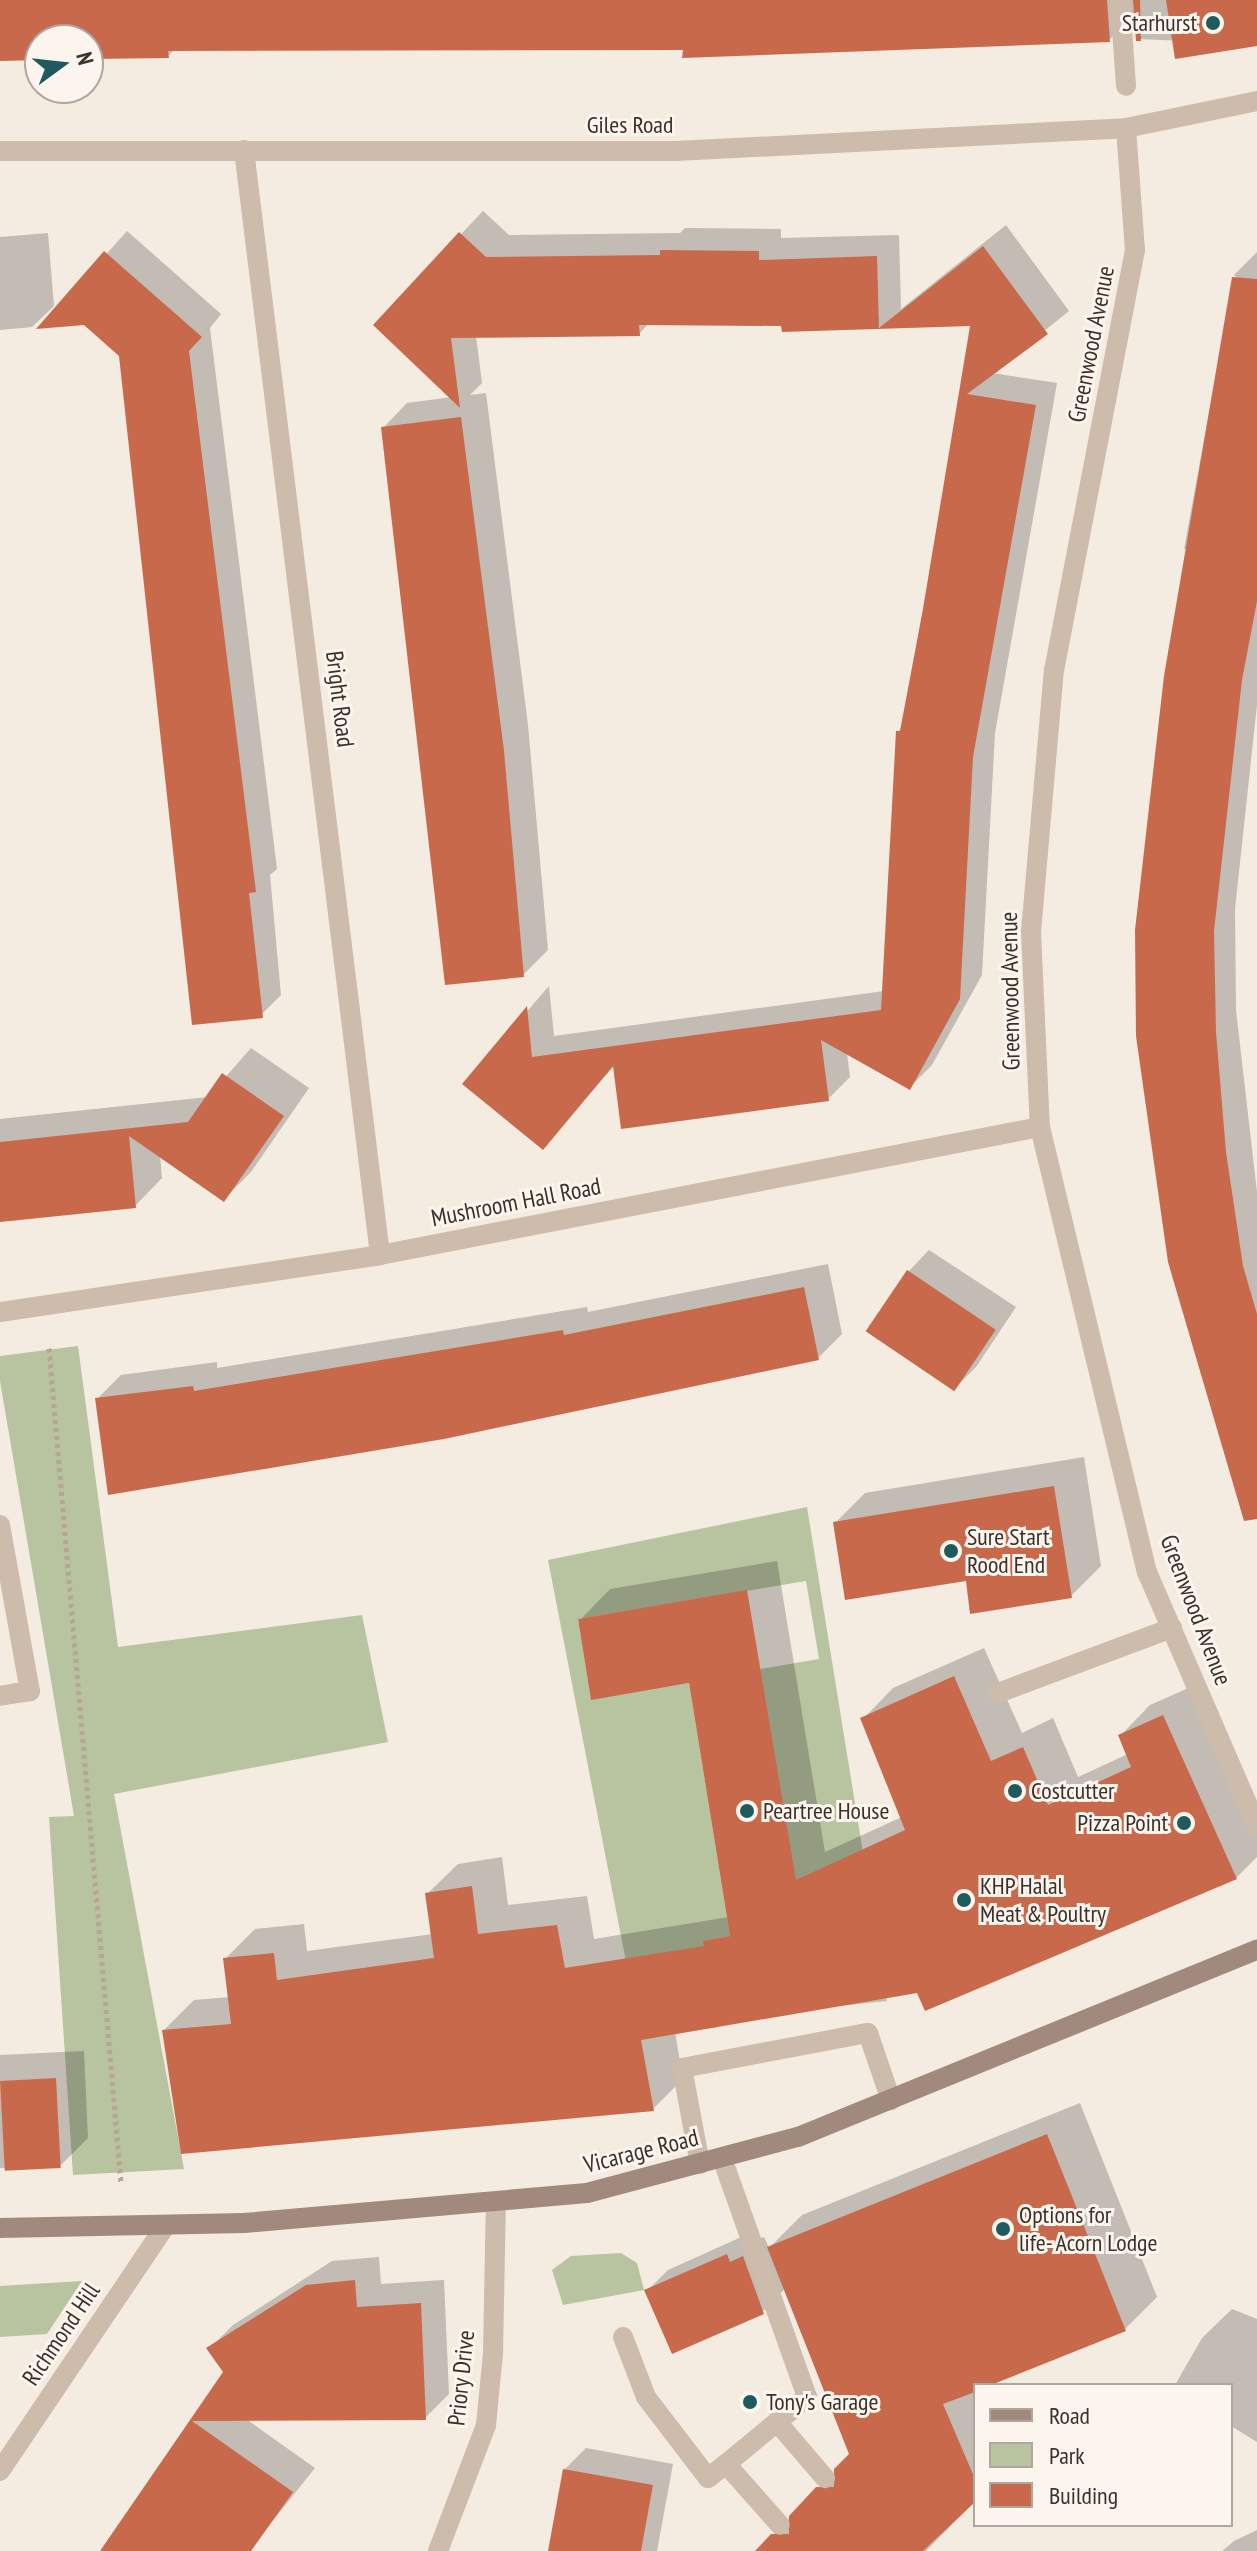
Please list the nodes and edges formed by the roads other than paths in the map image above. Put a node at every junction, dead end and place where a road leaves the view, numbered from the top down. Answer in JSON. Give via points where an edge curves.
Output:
{"nodes":[{"id":1,"x":1120,"y":0,"type":"edge"},
{"id":2,"x":1126,"y":86,"type":"dead end"},
{"id":3,"x":1257,"y":101,"type":"edge"},
{"id":4,"x":1126,"y":128,"type":"junction"},
{"id":5,"x":244,"y":150,"type":"junction"},
{"id":6,"x":0,"y":151,"type":"edge"},
{"id":7,"x":1040,"y":1127,"type":"junction"},
{"id":8,"x":380,"y":1255,"type":"junction"},
{"id":9,"x":0,"y":1312,"type":"edge"},
{"id":10,"x":0,"y":1525,"type":"edge"},
{"id":11,"x":1172,"y":1628,"type":"junction"},
{"id":12,"x":998,"y":1693,"type":"dead end"},
{"id":13,"x":0,"y":1696,"type":"edge"},
{"id":14,"x":1257,"y":1826,"type":"edge"},
{"id":15,"x":1257,"y":1950,"type":"edge"},
{"id":16,"x":891,"y":2100,"type":"junction"},
{"id":17,"x":722,"y":2158,"type":"junction"},
{"id":18,"x":700,"y":2164,"type":"junction"},
{"id":19,"x":496,"y":2203,"type":"junction"},
{"id":20,"x":165,"y":2226,"type":"junction"},
{"id":21,"x":0,"y":2228,"type":"edge"},
{"id":22,"x":623,"y":2337,"type":"dead end"},
{"id":23,"x":777,"y":2422,"type":"junction"},
{"id":24,"x":726,"y":2464,"type":"junction"},
{"id":25,"x":0,"y":2471,"type":"edge"},
{"id":26,"x":825,"y":2478,"type":"dead end"},
{"id":27,"x":780,"y":2525,"type":"dead end"},
{"id":28,"x":438,"y":2551,"type":"edge"}],
"edges":[{"from":1,"to":2,"type":"street"},
{"from":3,"to":4,"type":"street","name":"Giles Road"},
{"from":4,"to":5,"type":"street","name":"Giles Road","via":[[676,151]]},
{"from":4,"to":7,"type":"street","name":"Greenwood Avenue","via":[[1135,250],[1053,685],[1031,932]]},
{"from":5,"to":6,"type":"street","name":"Giles Road"},
{"from":5,"to":8,"type":"street","name":"Bright Road"},
{"from":7,"to":8,"type":"street","name":"Mushroom Hall Road"},
{"from":7,"to":11,"type":"street","name":"Greenwood Avenue","via":[[1147,1572]]},
{"from":8,"to":9,"type":"street","name":"Mushroom Hall Road"},
{"from":10,"to":13,"type":"street","via":[[30,1691]]},
{"from":11,"to":12,"type":"street"},
{"from":11,"to":14,"type":"street","name":"Greenwood Avenue"},
{"from":15,"to":16,"type":"main road","name":"Vicarage Road"},
{"from":16,"to":17,"type":"main road","name":"Vicarage Road","via":[[798,2137]]},
{"from":16,"to":18,"type":"street","via":[[868,2033],[682,2068]]},
{"from":17,"to":18,"type":"main road","name":"Vicarage Road"},
{"from":17,"to":23,"type":"street","via":[[807,2397]]},
{"from":18,"to":19,"type":"main road","name":"Vicarage Road","via":[[587,2193]]},
{"from":19,"to":20,"type":"main road","name":"Vicarage Road"},
{"from":19,"to":28,"type":"street","name":"Priory Drive","via":[[486,2425]]},
{"from":20,"to":21,"type":"main road","name":"Vicarage Road"},
{"from":20,"to":25,"type":"street","name":"Richmond Hill"},
{"from":22,"to":24,"type":"street","via":[[646,2397],[708,2478]]},
{"from":23,"to":24,"type":"street"},
{"from":23,"to":26,"type":"street"},
{"from":24,"to":27,"type":"street"}]}
